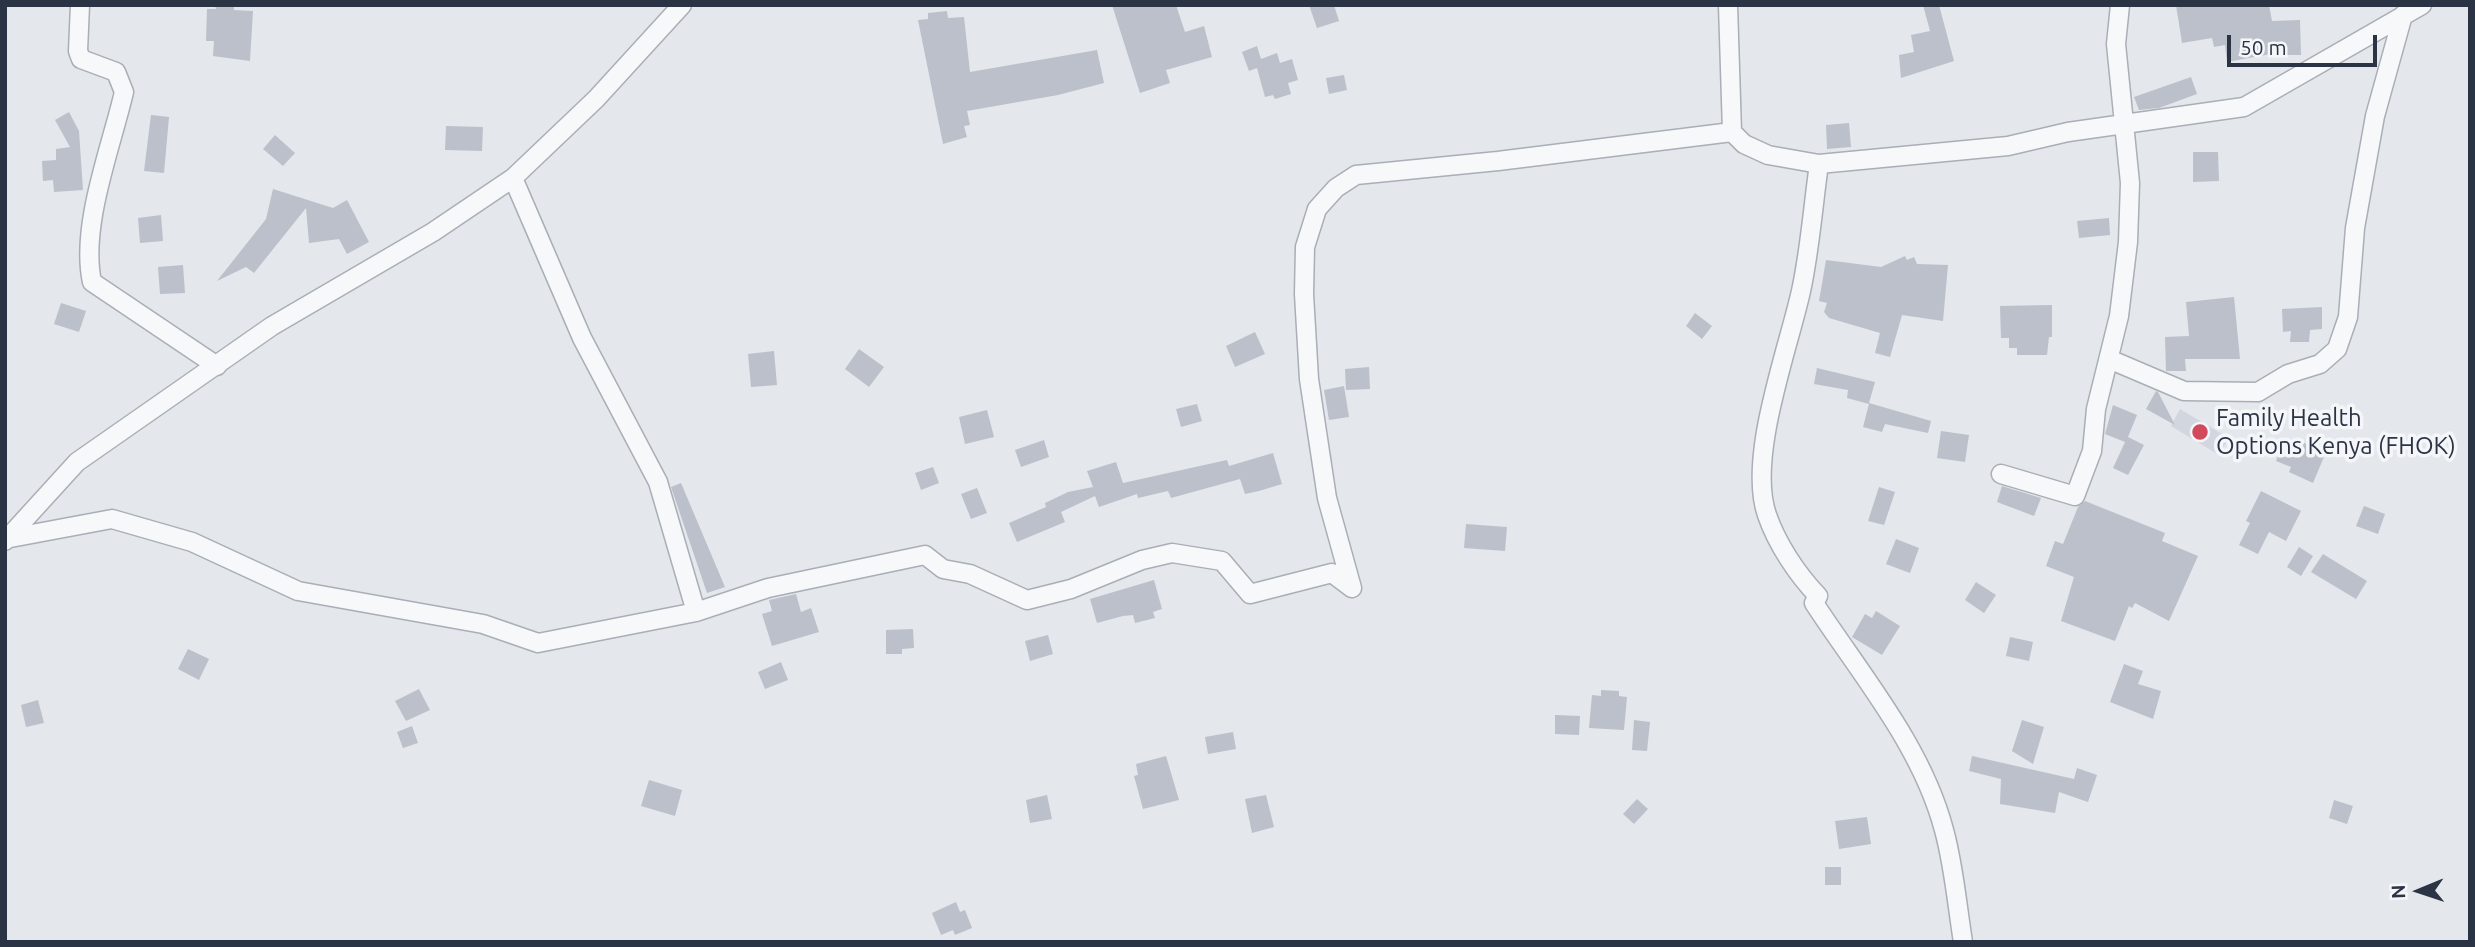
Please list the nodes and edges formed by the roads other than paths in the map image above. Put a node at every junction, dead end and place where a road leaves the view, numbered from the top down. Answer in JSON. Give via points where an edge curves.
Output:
{"nodes":[{"id":1,"x":80,"y":5,"type":"edge"},
{"id":2,"x":682,"y":5,"type":"edge"},
{"id":3,"x":1728,"y":5,"type":"edge"},
{"id":4,"x":2120,"y":5,"type":"edge"},
{"id":5,"x":2422,"y":5,"type":"edge"},
{"id":6,"x":2403,"y":15,"type":"junction"},
{"id":7,"x":2124,"y":124,"type":"junction"},
{"id":8,"x":1732,"y":132,"type":"junction"},
{"id":9,"x":1819,"y":164,"type":"junction"},
{"id":10,"x":513,"y":178,"type":"junction"},
{"id":11,"x":2109,"y":359,"type":"junction"},
{"id":12,"x":217,"y":366,"type":"junction"},
{"id":13,"x":2001,"y":474,"type":"dead end"},
{"id":14,"x":5,"y":540,"type":"edge"},
{"id":15,"x":695,"y":612,"type":"junction"},
{"id":16,"x":1963,"y":942,"type":"edge"}],
"edges":[{"from":1,"to":12,"type":"street","via":[[81,60],[116,72],[124,92],[92,229],[87,260],[92,282]]},
{"from":2,"to":10,"type":"street","via":[[596,99]]},
{"from":3,"to":8,"type":"street"},
{"from":4,"to":7,"type":"street","via":[[2116,44]]},
{"from":5,"to":6,"type":"street"},
{"from":6,"to":7,"type":"street","via":[[2244,107]]},
{"from":6,"to":11,"type":"street","via":[[2375,116],[2355,228],[2348,317],[2337,349],[2320,364],[2288,374],[2258,392],[2184,391]]},
{"from":7,"to":9,"type":"street","via":[[2008,146]]},
{"from":7,"to":11,"type":"street","via":[[2130,183],[2128,242]]},
{"from":8,"to":9,"type":"street","via":[[1744,144],[1768,155]]},
{"from":8,"to":15,"type":"street","via":[[1356,175],[1317,209],[1305,247],[1309,379],[1327,498],[1352,589],[1332,573],[1250,594],[1223,561],[1172,553],[1027,600],[970,574],[943,569],[925,555],[768,588]]},
{"from":9,"to":16,"type":"street","via":[[1802,288],[1764,443],[1766,514],[1802,579],[1818,596],[1814,603],[1882,702],[1922,771],[1944,830]]},
{"from":10,"to":12,"type":"street","via":[[433,232],[272,326]]},
{"from":10,"to":15,"type":"street","via":[[582,338],[658,482]]},
{"from":11,"to":13,"type":"street","via":[[2096,409],[2092,451],[2075,496]]},
{"from":12,"to":14,"type":"street","via":[[77,462]]},
{"from":14,"to":15,"type":"street","via":[[112,519],[192,542],[298,591],[483,624],[538,643]]}]}
